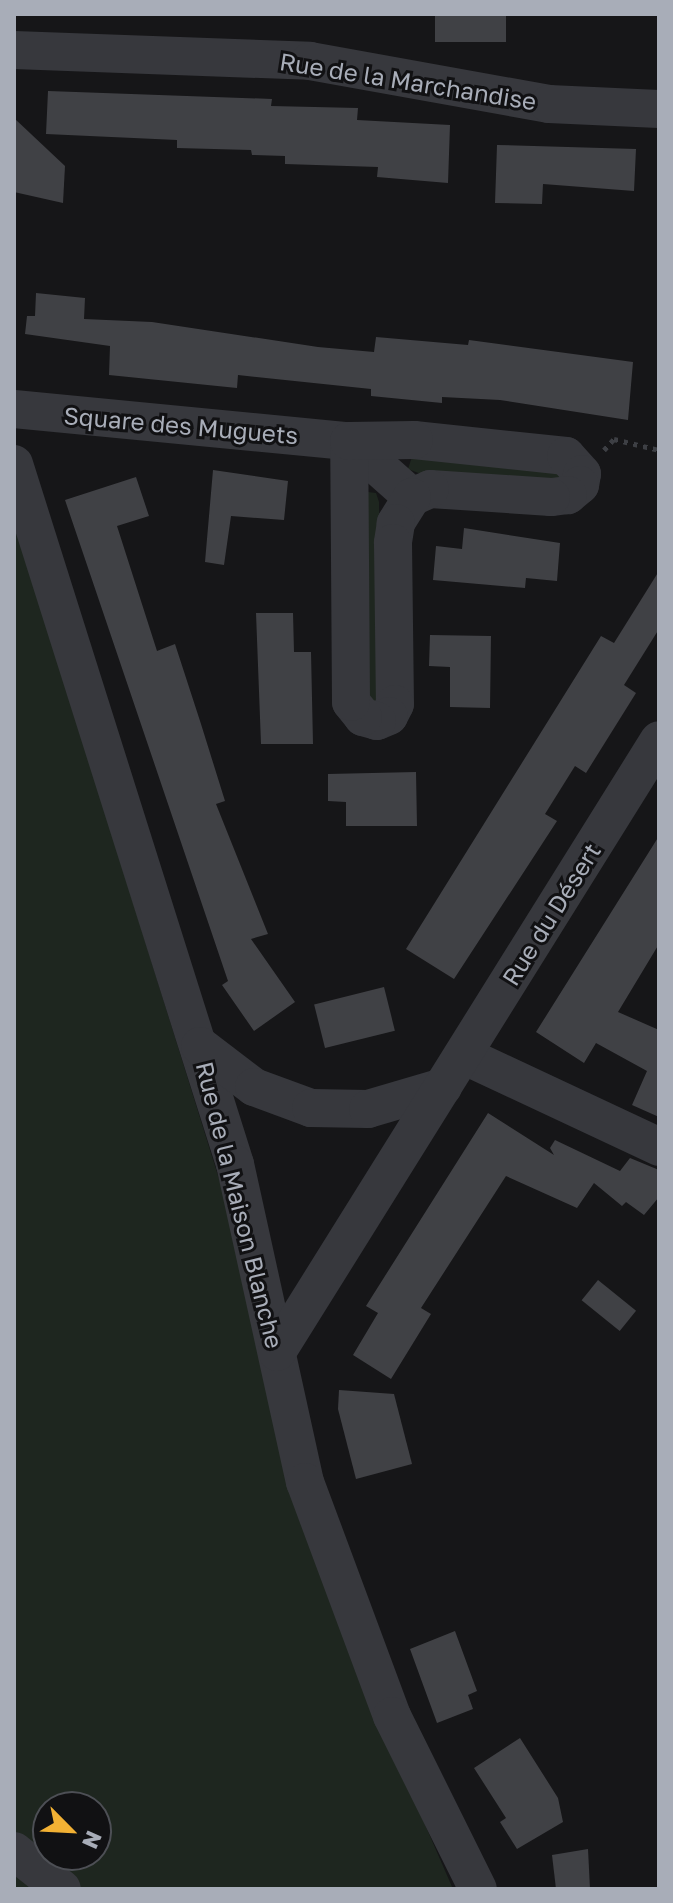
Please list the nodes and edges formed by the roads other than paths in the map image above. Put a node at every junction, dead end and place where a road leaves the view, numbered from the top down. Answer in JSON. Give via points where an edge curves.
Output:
{"nodes":[{"id":1,"x":14,"y":50,"type":"edge"},
{"id":2,"x":659,"y":109,"type":"edge"},
{"id":3,"x":14,"y":409,"type":"edge"},
{"id":4,"x":349,"y":441,"type":"junction"},
{"id":5,"x":14,"y":464,"type":"edge"},
{"id":6,"x":412,"y":497,"type":"junction"},
{"id":7,"x":659,"y":740,"type":"edge"},
{"id":8,"x":200,"y":1046,"type":"junction"},
{"id":9,"x":463,"y":1055,"type":"junction"},
{"id":10,"x":443,"y":1087,"type":"junction"},
{"id":11,"x":659,"y":1147,"type":"edge"},
{"id":12,"x":277,"y":1352,"type":"junction"},
{"id":13,"x":14,"y":1851,"type":"edge"},
{"id":14,"x":62,"y":1889,"type":"edge"},
{"id":15,"x":478,"y":1889,"type":"edge"}],
"edges":[{"from":1,"to":2,"type":"street","name":"Rue de la Marchandise","via":[[310,61],[506,98]]},
{"from":3,"to":4,"type":"street","name":"Square des Muguets"},
{"from":4,"to":6,"type":"street"},
{"from":4,"to":6,"type":"street","name":"Square des Muguets","via":[[414,440],[566,456],[582,474],[580,485],[551,497],[430,489]]},
{"from":4,"to":6,"type":"street","via":[[351,702],[363,717],[377,721],[389,716],[395,704],[393,543],[396,523]]},
{"from":5,"to":8,"type":"street","name":"Rue de la Maison Blanche"},
{"from":7,"to":9,"type":"street","name":"Rue du Désert"},
{"from":8,"to":10,"type":"street","via":[[254,1087],[311,1108],[368,1109]]},
{"from":8,"to":12,"type":"street","name":"Rue de la Maison Blanche","via":[[235,1164]]},
{"from":9,"to":10,"type":"street","name":"Rue du Désert"},
{"from":9,"to":11,"type":"street"},
{"from":10,"to":12,"type":"street","name":"Rue du Désert"},
{"from":12,"to":15,"type":"street","name":"Rue de la Maison Blanche","via":[[305,1482],[330,1553],[421,1783]]},
{"from":13,"to":14,"type":"street"}]}
